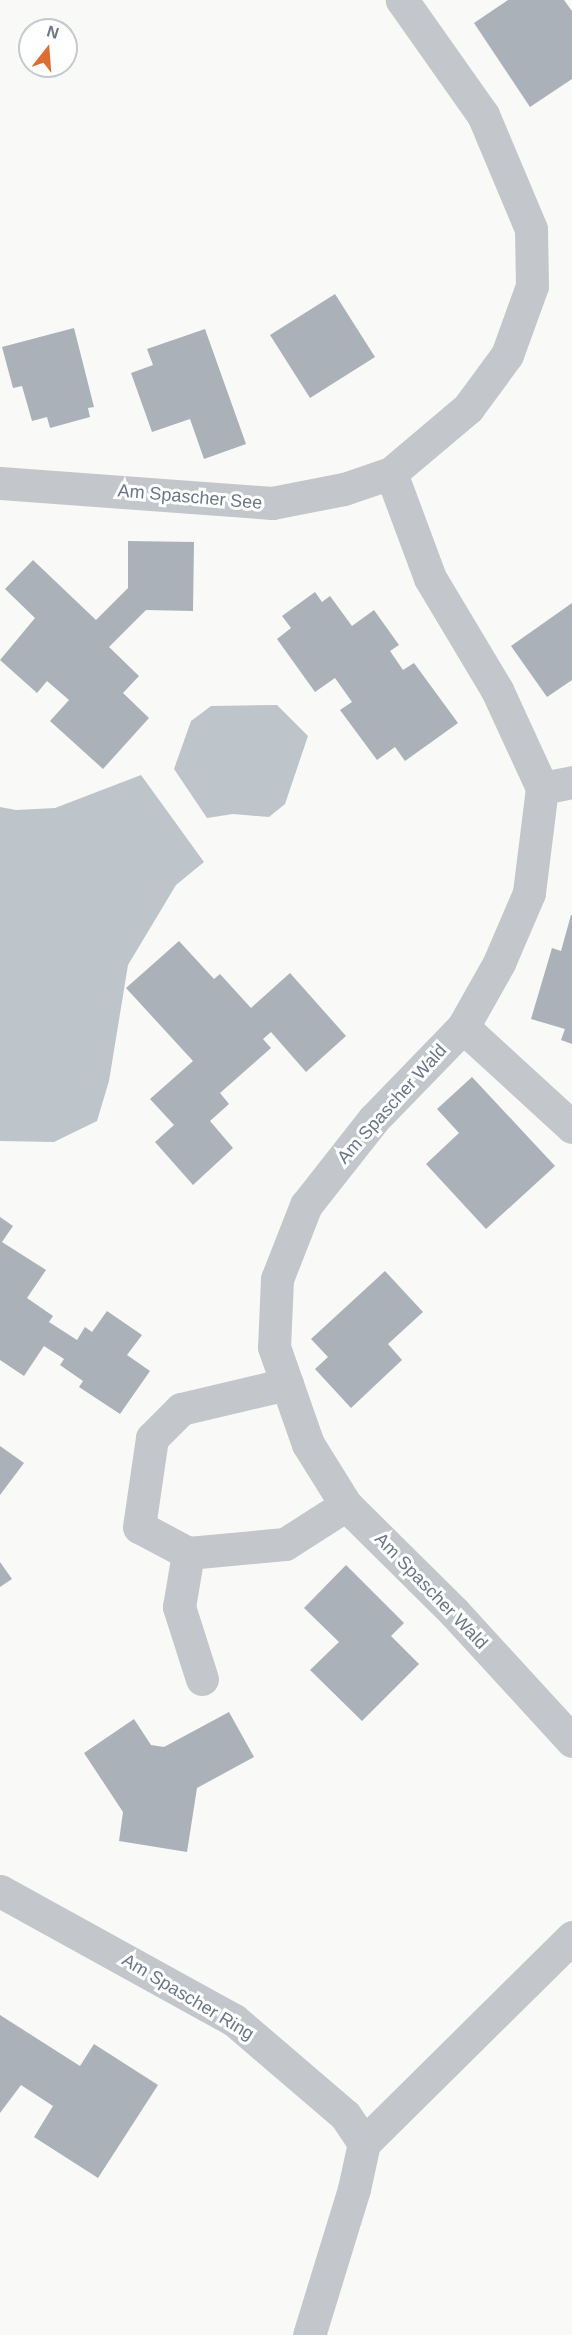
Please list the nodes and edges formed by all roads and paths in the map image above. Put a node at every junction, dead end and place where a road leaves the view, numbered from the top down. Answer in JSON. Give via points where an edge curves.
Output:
{"nodes":[{"id":1,"x":402,"y":0,"type":"edge"},
{"id":2,"x":391,"y":474,"type":"junction"},
{"id":3,"x":0,"y":483,"type":"edge"},
{"id":4,"x":557,"y":785,"type":"edge"},
{"id":5,"x":463,"y":1027,"type":"junction"},
{"id":6,"x":572,"y":1127,"type":"edge"},
{"id":7,"x":287,"y":1384,"type":"junction"},
{"id":8,"x":346,"y":1505,"type":"junction"},
{"id":9,"x":188,"y":1552,"type":"junction"},
{"id":10,"x":202,"y":1679,"type":"dead end"},
{"id":11,"x":572,"y":1741,"type":"edge"},
{"id":12,"x":0,"y":1891,"type":"edge"},
{"id":13,"x":572,"y":1937,"type":"edge"},
{"id":14,"x":364,"y":2143,"type":"junction"},
{"id":15,"x":309,"y":2335,"type":"edge"}],
"edges":[{"from":1,"to":2,"type":"street","name":"Am Spascher See","via":[[483,115],[531,229],[532,286],[507,355],[468,408]]},
{"from":2,"to":3,"type":"street","name":"Am Spascher See","via":[[344,489],[272,503]]},
{"from":2,"to":4,"type":"street","name":"Am Spascher Wald","via":[[430,578]]},
{"from":4,"to":5,"type":"street","name":"Am Spascher Wald","via":[[529,893],[499,963]]},
{"from":5,"to":6,"type":"street"},
{"from":5,"to":7,"type":"street","name":"Am Spascher Wald","via":[[373,1120],[306,1205],[277,1280],[274,1347]]},
{"from":7,"to":8,"type":"street","name":"Am Spascher Wald","via":[[308,1444]]},
{"from":7,"to":9,"type":"street","via":[[181,1410],[152,1438],[139,1527]]},
{"from":8,"to":9,"type":"street","via":[[285,1544]]},
{"from":8,"to":11,"type":"street","name":"Am Spascher Wald","via":[[454,1612]]},
{"from":9,"to":10,"type":"street","via":[[179,1607]]},
{"from":12,"to":14,"type":"street","name":"Am Spascher Ring","via":[[234,2020],[345,2115]]},
{"from":13,"to":14,"type":"street"},
{"from":14,"to":15,"type":"street","via":[[354,2190]]}]}
